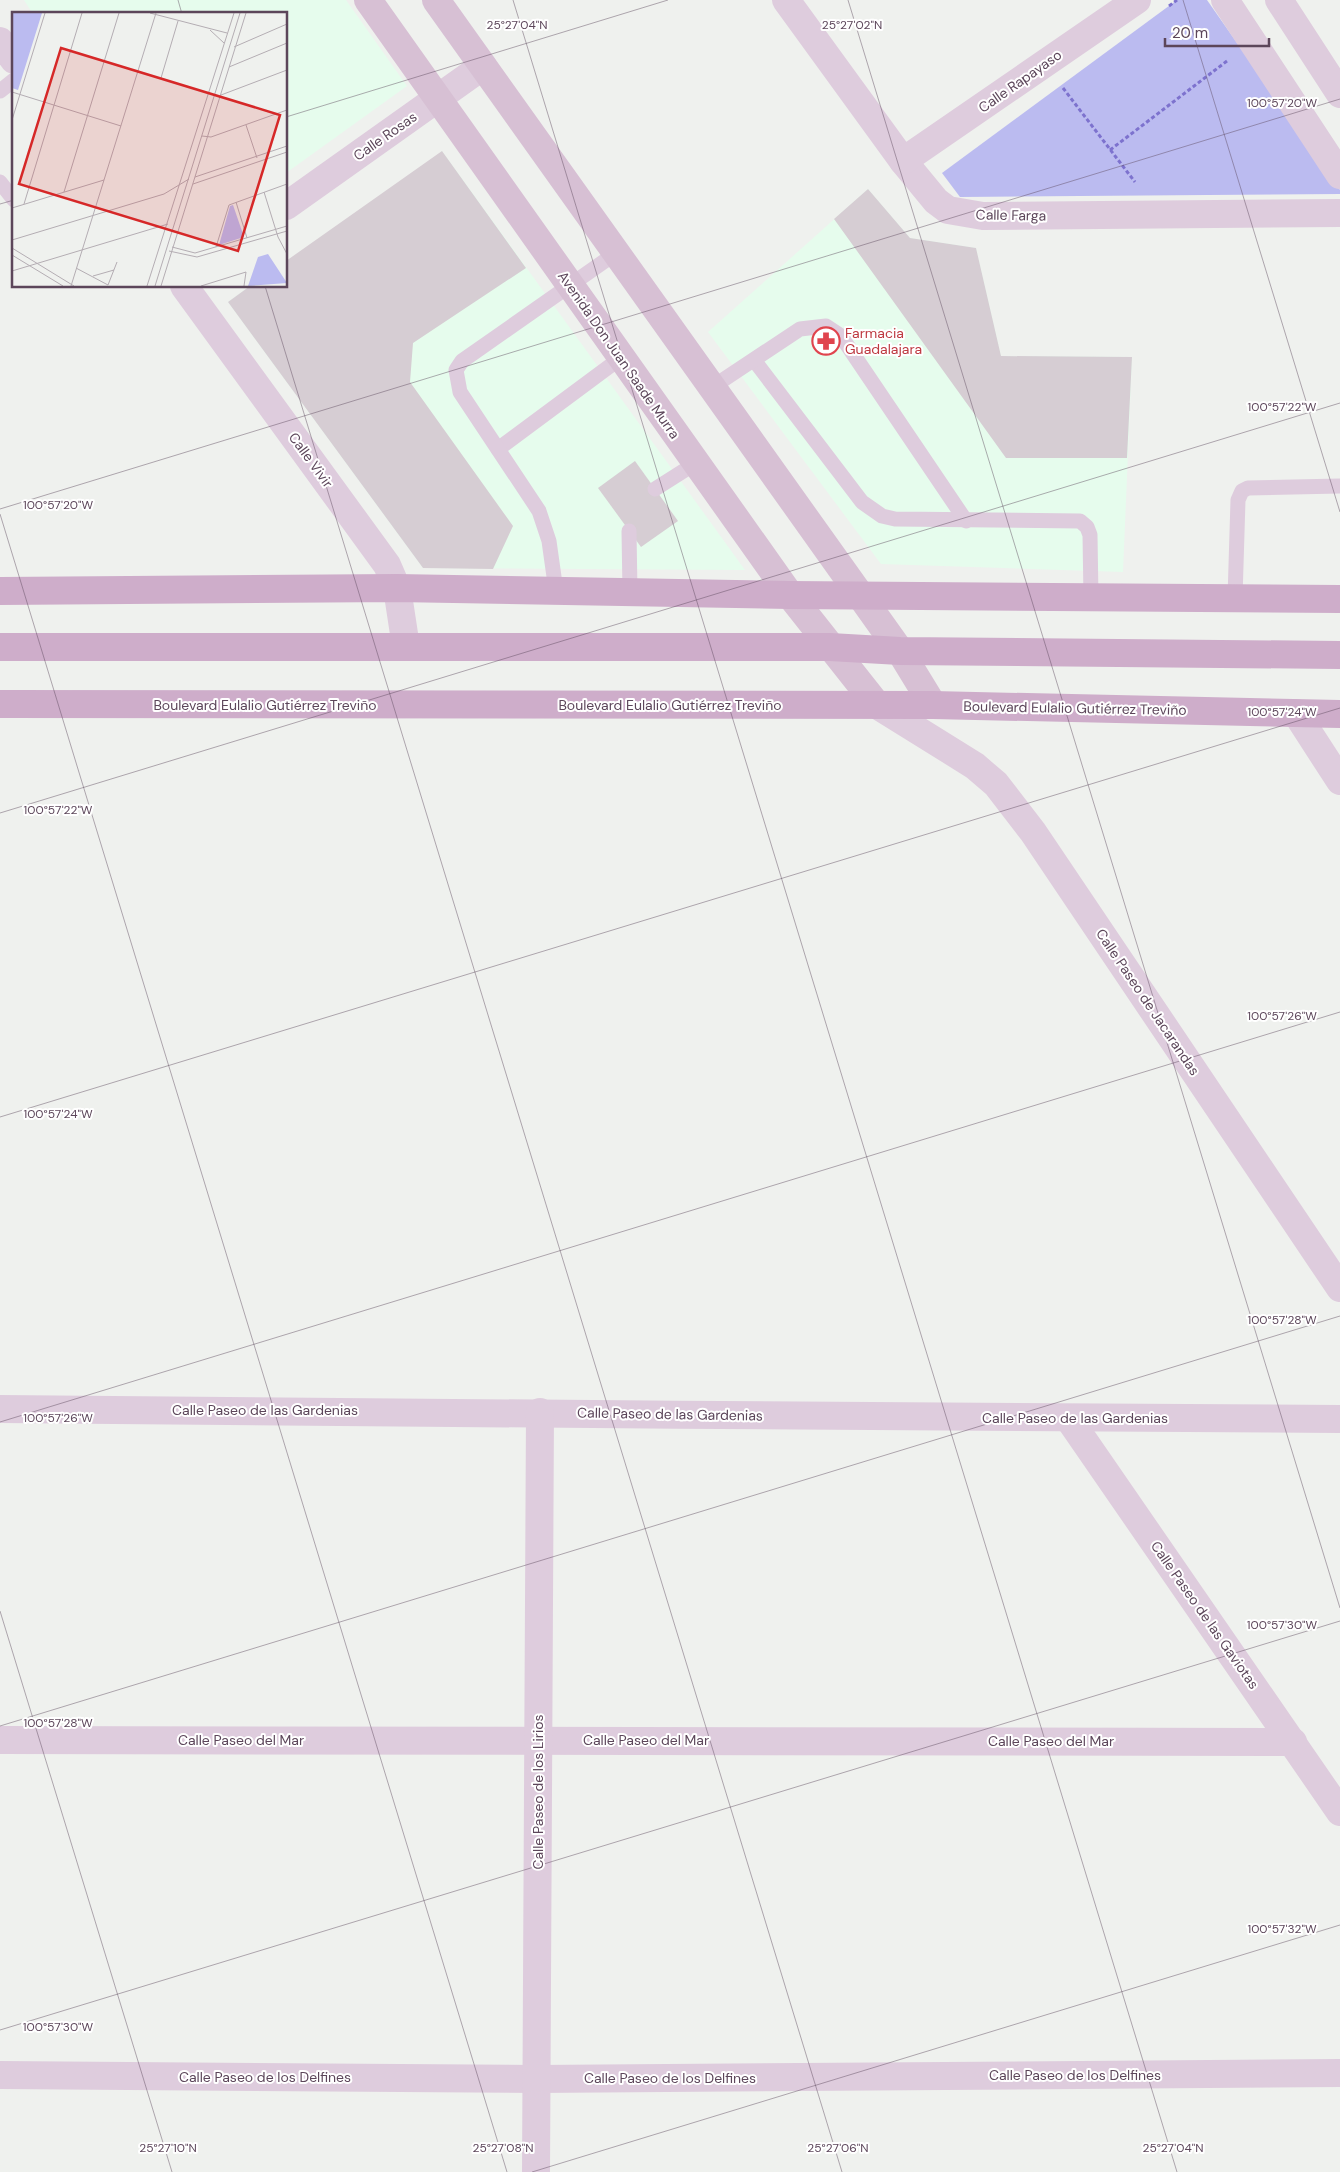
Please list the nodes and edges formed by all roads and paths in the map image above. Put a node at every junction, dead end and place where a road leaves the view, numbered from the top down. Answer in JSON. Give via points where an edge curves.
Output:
{"nodes":[{"id":1,"x":368,"y":0,"type":"edge"},
{"id":2,"x":436,"y":0,"type":"edge"},
{"id":3,"x":786,"y":0,"type":"edge"},
{"id":4,"x":1137,"y":0,"type":"edge"},
{"id":5,"x":1176,"y":0,"type":"edge"},
{"id":6,"x":1225,"y":0,"type":"edge"},
{"id":7,"x":1279,"y":0,"type":"edge"},
{"id":8,"x":1161,"y":11,"type":"dead end"},
{"id":9,"x":0,"y":41,"type":"edge"},
{"id":10,"x":1233,"y":56,"type":"dead end"},
{"id":11,"x":12,"y":57,"type":"edge"},
{"id":12,"x":483,"y":66,"type":"junction"},
{"id":13,"x":12,"y":82,"type":"edge"},
{"id":14,"x":1061,"y":85,"type":"dead end"},
{"id":15,"x":0,"y":91,"type":"edge"},
{"id":16,"x":1340,"y":94,"type":"edge"},
{"id":17,"x":438,"y":98,"type":"junction"},
{"id":18,"x":1110,"y":150,"type":"junction"},
{"id":19,"x":903,"y":161,"type":"junction"},
{"id":20,"x":1340,"y":175,"type":"edge"},
{"id":21,"x":0,"y":182,"type":"edge"},
{"id":22,"x":1138,"y":188,"type":"dead end"},
{"id":23,"x":12,"y":197,"type":"edge"},
{"id":24,"x":288,"y":205,"type":"edge"},
{"id":25,"x":1340,"y":213,"type":"edge"},
{"id":26,"x":616,"y":253,"type":"junction"},
{"id":27,"x":569,"y":284,"type":"junction"},
{"id":28,"x":185,"y":288,"type":"edge"},
{"id":29,"x":622,"y":357,"type":"junction"},
{"id":30,"x":754,"y":360,"type":"junction"},
{"id":31,"x":711,"y":388,"type":"junction"},
{"id":32,"x":498,"y":449,"type":"junction"},
{"id":33,"x":696,"y":463,"type":"junction"},
{"id":34,"x":1340,"y":486,"type":"edge"},
{"id":35,"x":655,"y":489,"type":"dead end"},
{"id":36,"x":966,"y":521,"type":"junction"},
{"id":37,"x":629,"y":531,"type":"dead end"},
{"id":38,"x":397,"y":588,"type":"junction"},
{"id":39,"x":0,"y":591,"type":"edge"},
{"id":40,"x":556,"y":591,"type":"junction"},
{"id":41,"x":630,"y":592,"type":"junction"},
{"id":42,"x":790,"y":595,"type":"junction"},
{"id":43,"x":860,"y":596,"type":"junction"},
{"id":44,"x":1090,"y":598,"type":"junction"},
{"id":45,"x":1236,"y":598,"type":"junction"},
{"id":46,"x":1340,"y":600,"type":"edge"},
{"id":47,"x":0,"y":647,"type":"edge"},
{"id":48,"x":406,"y":647,"type":"junction"},
{"id":49,"x":830,"y":647,"type":"junction"},
{"id":50,"x":900,"y":651,"type":"junction"},
{"id":51,"x":1340,"y":655,"type":"edge"},
{"id":52,"x":0,"y":704,"type":"edge"},
{"id":53,"x":877,"y":705,"type":"junction"},
{"id":54,"x":932,"y":705,"type":"junction"},
{"id":55,"x":1296,"y":713,"type":"junction"},
{"id":56,"x":1340,"y":714,"type":"edge"},
{"id":57,"x":932,"y":740,"type":"junction"},
{"id":58,"x":1340,"y":781,"type":"edge"},
{"id":59,"x":1340,"y":1288,"type":"edge"},
{"id":60,"x":0,"y":1408,"type":"edge"},
{"id":61,"x":540,"y":1412,"type":"junction"},
{"id":62,"x":1069,"y":1419,"type":"junction"},
{"id":63,"x":1340,"y":1419,"type":"edge"},
{"id":64,"x":0,"y":1740,"type":"edge"},
{"id":65,"x":538,"y":1740,"type":"junction"},
{"id":66,"x":1293,"y":1742,"type":"junction"},
{"id":67,"x":1340,"y":1812,"type":"edge"},
{"id":68,"x":1340,"y":2073,"type":"edge"},
{"id":69,"x":0,"y":2075,"type":"edge"},
{"id":70,"x":536,"y":2079,"type":"junction"},
{"id":71,"x":536,"y":2172,"type":"edge"}],
"edges":[{"from":1,"to":17,"type":"street","name":"Avenida Don Juan Saade Murra"},
{"from":2,"to":12,"type":"street"},
{"from":3,"to":19,"type":"street","name":"Calle Farga"},
{"from":4,"to":19,"type":"street","name":"Calle Rapayaso"},
{"from":5,"to":8,"type":"path"},
{"from":6,"to":20,"type":"street"},
{"from":7,"to":16,"type":"street"},
{"from":9,"to":11,"type":"street"},
{"from":10,"to":18,"type":"path"},
{"from":12,"to":17,"type":"street","name":"Calle Rosas"},
{"from":12,"to":26,"type":"street"},
{"from":13,"to":15,"type":"lane"},
{"from":14,"to":18,"type":"path"},
{"from":17,"to":24,"type":"street","name":"Calle Rosas"},
{"from":17,"to":27,"type":"street","name":"Avenida Don Juan Saade Murra"},
{"from":18,"to":22,"type":"path"},
{"from":19,"to":25,"type":"street","name":"Calle Farga","via":[[936,201],[948,210],[967,214]]},
{"from":21,"to":23,"type":"lane"},
{"from":26,"to":27,"type":"lane"},
{"from":26,"to":31,"type":"street"},
{"from":27,"to":29,"type":"street","name":"Avenida Don Juan Saade Murra"},
{"from":27,"to":32,"type":"lane","via":[[462,361],[456,370],[460,392]]},
{"from":28,"to":38,"type":"street","name":"Calle Vivir","via":[[387,565]]},
{"from":29,"to":32,"type":"lane"},
{"from":29,"to":33,"type":"street","name":"Avenida Don Juan Saade Murra"},
{"from":30,"to":31,"type":"lane"},
{"from":30,"to":36,"type":"lane","via":[[862,502],[873,511],[894,519]]},
{"from":30,"to":36,"type":"lane","via":[[800,329],[826,326],[841,336]]},
{"from":31,"to":43,"type":"street"},
{"from":32,"to":40,"type":"lane","via":[[546,526]]},
{"from":33,"to":35,"type":"lane"},
{"from":33,"to":42,"type":"street","name":"Avenida Don Juan Saade Murra"},
{"from":34,"to":45,"type":"lane","via":[[1248,488],[1242,491],[1238,500]]},
{"from":36,"to":44,"type":"lane","via":[[1080,521],[1090,535]]},
{"from":37,"to":41,"type":"lane"},
{"from":38,"to":39,"type":"main road"},
{"from":38,"to":40,"type":"main road"},
{"from":38,"to":48,"type":"street","name":"Calle Vivir"},
{"from":40,"to":41,"type":"main road"},
{"from":41,"to":42,"type":"main road"},
{"from":42,"to":43,"type":"main road"},
{"from":42,"to":49,"type":"street","name":"Avenida Don Juan Saade Murra"},
{"from":43,"to":44,"type":"main road"},
{"from":43,"to":50,"type":"street"},
{"from":44,"to":45,"type":"main road"},
{"from":45,"to":46,"type":"main road"},
{"from":47,"to":48,"type":"main road"},
{"from":48,"to":49,"type":"main road"},
{"from":49,"to":50,"type":"main road"},
{"from":49,"to":53,"type":"street","name":"Avenida Don Juan Saade Murra"},
{"from":50,"to":51,"type":"main road"},
{"from":50,"to":54,"type":"street"},
{"from":52,"to":53,"type":"main road","name":"Boulevard Eulalio Gutiérrez Treviño"},
{"from":53,"to":54,"type":"main road","name":"Boulevard Eulalio Gutiérrez Treviño"},
{"from":53,"to":57,"type":"street","name":"Calle Paseo de Jacarandas"},
{"from":54,"to":55,"type":"main road","name":"Boulevard Eulalio Gutiérrez Treviño"},
{"from":54,"to":57,"type":"street"},
{"from":55,"to":56,"type":"main road","name":"Boulevard Eulalio Gutiérrez Treviño"},
{"from":55,"to":58,"type":"street"},
{"from":57,"to":59,"type":"street","name":"Calle Paseo de Jacarandas","via":[[975,766],[996,784],[1034,832]]},
{"from":60,"to":61,"type":"street","name":"Calle Paseo de las Gardenias"},
{"from":61,"to":62,"type":"street","name":"Calle Paseo de las Gardenias"},
{"from":61,"to":65,"type":"street","name":"Calle Paseo de los Lirios"},
{"from":62,"to":63,"type":"street","name":"Calle Paseo de las Gardenias"},
{"from":62,"to":66,"type":"street","name":"Calle Paseo de las Gaviotas"},
{"from":64,"to":65,"type":"street","name":"Calle Paseo del Mar"},
{"from":65,"to":66,"type":"street","name":"Calle Paseo del Mar"},
{"from":65,"to":70,"type":"street","name":"Calle Paseo de los Lirios"},
{"from":66,"to":67,"type":"street","name":"Calle Paseo de las Gaviotas"},
{"from":68,"to":70,"type":"street","name":"Calle Paseo de los Delfines"},
{"from":69,"to":70,"type":"street","name":"Calle Paseo de los Delfines"},
{"from":70,"to":71,"type":"street","name":"Calle Paseo de los Lirios"}]}
